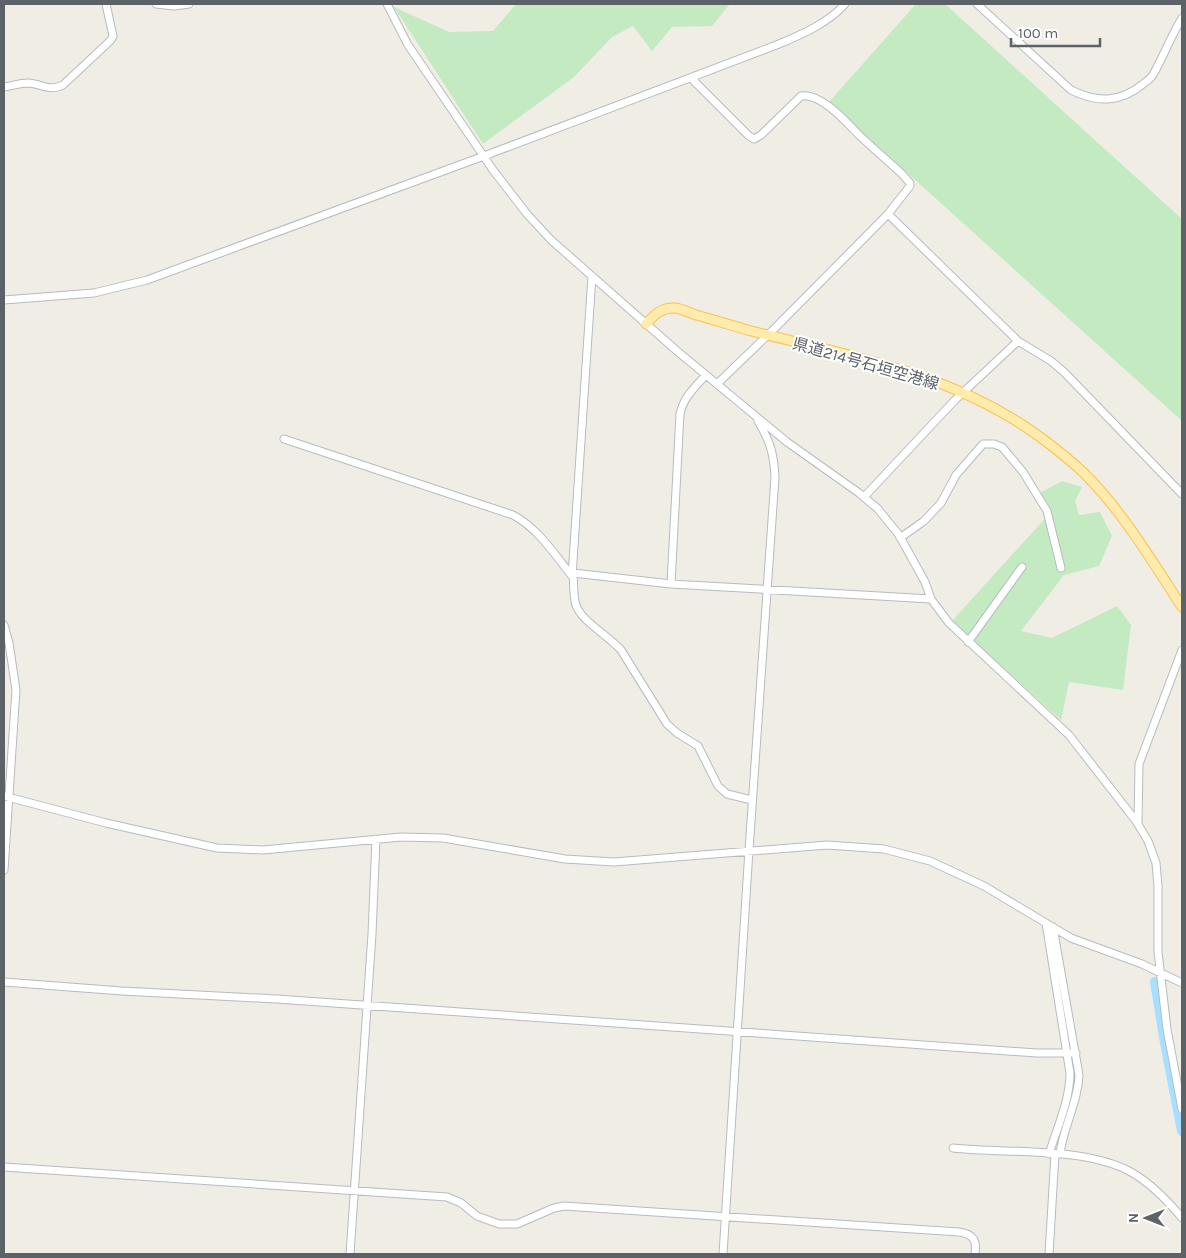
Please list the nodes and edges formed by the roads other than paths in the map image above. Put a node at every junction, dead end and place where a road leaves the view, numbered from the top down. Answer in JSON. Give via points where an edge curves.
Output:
{"nodes":[{"id":1,"x":106,"y":4,"type":"edge"},
{"id":2,"x":156,"y":4,"type":"edge"},
{"id":3,"x":189,"y":4,"type":"edge"},
{"id":4,"x":387,"y":4,"type":"edge"},
{"id":5,"x":846,"y":4,"type":"edge"},
{"id":6,"x":977,"y":4,"type":"edge"},
{"id":7,"x":1182,"y":18,"type":"edge"},
{"id":8,"x":691,"y":78,"type":"junction"},
{"id":9,"x":4,"y":87,"type":"edge"},
{"id":10,"x":484,"y":156,"type":"junction"},
{"id":11,"x":888,"y":214,"type":"junction"},
{"id":12,"x":592,"y":276,"type":"junction"},
{"id":13,"x":4,"y":300,"type":"edge"},
{"id":14,"x":646,"y":324,"type":"junction"},
{"id":15,"x":767,"y":335,"type":"junction"},
{"id":16,"x":1018,"y":341,"type":"junction"},
{"id":17,"x":706,"y":375,"type":"junction"},
{"id":18,"x":717,"y":384,"type":"junction"},
{"id":19,"x":964,"y":392,"type":"junction"},
{"id":20,"x":756,"y":416,"type":"junction"},
{"id":21,"x":284,"y":439,"type":"dead end"},
{"id":22,"x":1182,"y":494,"type":"edge"},
{"id":23,"x":864,"y":497,"type":"junction"},
{"id":24,"x":900,"y":538,"type":"junction"},
{"id":25,"x":1022,"y":567,"type":"dead end"},
{"id":26,"x":1061,"y":568,"type":"dead end"},
{"id":27,"x":572,"y":575,"type":"junction"},
{"id":28,"x":671,"y":584,"type":"junction"},
{"id":29,"x":767,"y":590,"type":"junction"},
{"id":30,"x":931,"y":599,"type":"junction"},
{"id":31,"x":1182,"y":607,"type":"edge"},
{"id":32,"x":4,"y":625,"type":"edge"},
{"id":33,"x":968,"y":642,"type":"junction"},
{"id":34,"x":1182,"y":650,"type":"edge"},
{"id":35,"x":6,"y":796,"type":"edge"},
{"id":36,"x":752,"y":800,"type":"junction"},
{"id":37,"x":1139,"y":826,"type":"junction"},
{"id":38,"x":376,"y":839,"type":"junction"},
{"id":39,"x":749,"y":850,"type":"junction"},
{"id":40,"x":4,"y":870,"type":"edge"},
{"id":41,"x":1046,"y":923,"type":"junction"},
{"id":42,"x":1053,"y":927,"type":"junction"},
{"id":43,"x":1160,"y":972,"type":"junction"},
{"id":44,"x":4,"y":982,"type":"edge"},
{"id":45,"x":1182,"y":983,"type":"edge"},
{"id":46,"x":366,"y":1006,"type":"junction"},
{"id":47,"x":737,"y":1031,"type":"junction"},
{"id":48,"x":1076,"y":1053,"type":"junction"},
{"id":49,"x":1067,"y":1054,"type":"junction"},
{"id":50,"x":1182,"y":1109,"type":"edge"},
{"id":51,"x":953,"y":1148,"type":"dead end"},
{"id":52,"x":1055,"y":1154,"type":"junction"},
{"id":53,"x":4,"y":1167,"type":"edge"},
{"id":54,"x":354,"y":1190,"type":"junction"},
{"id":55,"x":725,"y":1216,"type":"junction"},
{"id":56,"x":1182,"y":1218,"type":"edge"},
{"id":57,"x":350,"y":1254,"type":"edge"},
{"id":58,"x":723,"y":1254,"type":"edge"},
{"id":59,"x":975,"y":1254,"type":"edge"},
{"id":60,"x":1049,"y":1254,"type":"edge"}],
"edges":[{"from":1,"to":9,"type":"street","via":[[113,36],[111,40],[63,85],[56,89],[29,83]]},
{"from":2,"to":3,"type":"street"},
{"from":4,"to":10,"type":"street","via":[[408,45]]},
{"from":5,"to":8,"type":"street","via":[[835,15],[802,34]]},
{"from":6,"to":7,"type":"street","via":[[1071,90],[1085,97],[1104,99],[1129,95],[1153,76]]},
{"from":8,"to":10,"type":"street"},
{"from":8,"to":11,"type":"street","via":[[754,139],[801,96],[808,95],[827,105],[910,183],[910,189]]},
{"from":10,"to":12,"type":"street","via":[[526,214]]},
{"from":10,"to":13,"type":"street","via":[[147,280],[94,293]]},
{"from":11,"to":15,"type":"street"},
{"from":11,"to":16,"type":"street"},
{"from":12,"to":14,"type":"street"},
{"from":12,"to":27,"type":"street"},
{"from":14,"to":15,"type":"main road","name":"県道214号石垣空港線","via":[[664,309],[676,308]]},
{"from":14,"to":17,"type":"street"},
{"from":15,"to":18,"type":"street"},
{"from":15,"to":19,"type":"main road","name":"県道214号石垣空港線","via":[[903,370]]},
{"from":16,"to":19,"type":"street"},
{"from":16,"to":22,"type":"street","via":[[1064,372]]},
{"from":17,"to":18,"type":"street"},
{"from":17,"to":28,"type":"street","via":[[686,398],[680,414]]},
{"from":18,"to":20,"type":"street"},
{"from":19,"to":23,"type":"street"},
{"from":19,"to":31,"type":"main road","name":"県道214号石垣空港線","via":[[1014,419],[1084,473],[1117,511]]},
{"from":20,"to":23,"type":"street"},
{"from":20,"to":29,"type":"street","via":[[768,438],[775,477]]},
{"from":21,"to":27,"type":"street","via":[[513,514],[537,532]]},
{"from":23,"to":24,"type":"street","via":[[878,509]]},
{"from":24,"to":26,"type":"street","via":[[924,521],[940,503],[956,475],[983,444],[994,444],[1002,447],[1023,472],[1047,511]]},
{"from":24,"to":30,"type":"street"},
{"from":25,"to":33,"type":"street"},
{"from":27,"to":28,"type":"street"},
{"from":27,"to":36,"type":"street","via":[[576,606],[582,616],[621,650],[667,724],[698,746],[718,786],[727,794]]},
{"from":28,"to":29,"type":"street"},
{"from":29,"to":30,"type":"street"},
{"from":29,"to":36,"type":"street"},
{"from":30,"to":33,"type":"street"},
{"from":32,"to":35,"type":"street","via":[[16,690]]},
{"from":33,"to":37,"type":"street","via":[[1069,735]]},
{"from":34,"to":37,"type":"street","via":[[1140,764]]},
{"from":35,"to":38,"type":"street","via":[[217,848],[263,850]]},
{"from":35,"to":40,"type":"street"},
{"from":36,"to":39,"type":"street"},
{"from":37,"to":43,"type":"street","via":[[1156,862]]},
{"from":38,"to":39,"type":"street","via":[[443,838],[587,861],[636,861]]},
{"from":38,"to":46,"type":"street"},
{"from":39,"to":41,"type":"street","via":[[827,845],[859,846],[904,854],[969,878]]},
{"from":39,"to":47,"type":"street"},
{"from":41,"to":42,"type":"street"},
{"from":41,"to":49,"type":"street"},
{"from":42,"to":43,"type":"street","via":[[1071,938]]},
{"from":42,"to":48,"type":"street"},
{"from":43,"to":45,"type":"street"},
{"from":43,"to":50,"type":"street"},
{"from":44,"to":46,"type":"street"},
{"from":46,"to":47,"type":"street"},
{"from":46,"to":54,"type":"street"},
{"from":47,"to":49,"type":"street"},
{"from":47,"to":55,"type":"street"},
{"from":48,"to":49,"type":"street"},
{"from":48,"to":52,"type":"street","via":[[1079,1088]]},
{"from":49,"to":52,"type":"street","via":[[1070,1083]]},
{"from":51,"to":52,"type":"street"},
{"from":52,"to":56,"type":"street","via":[[1100,1161],[1131,1172]]},
{"from":52,"to":60,"type":"street"},
{"from":53,"to":54,"type":"street"},
{"from":54,"to":55,"type":"street","via":[[446,1197],[461,1203],[477,1216],[499,1224],[517,1224],[564,1206]]},
{"from":54,"to":57,"type":"street"},
{"from":55,"to":58,"type":"street"},
{"from":55,"to":59,"type":"street","via":[[967,1233],[974,1237]]}]}
